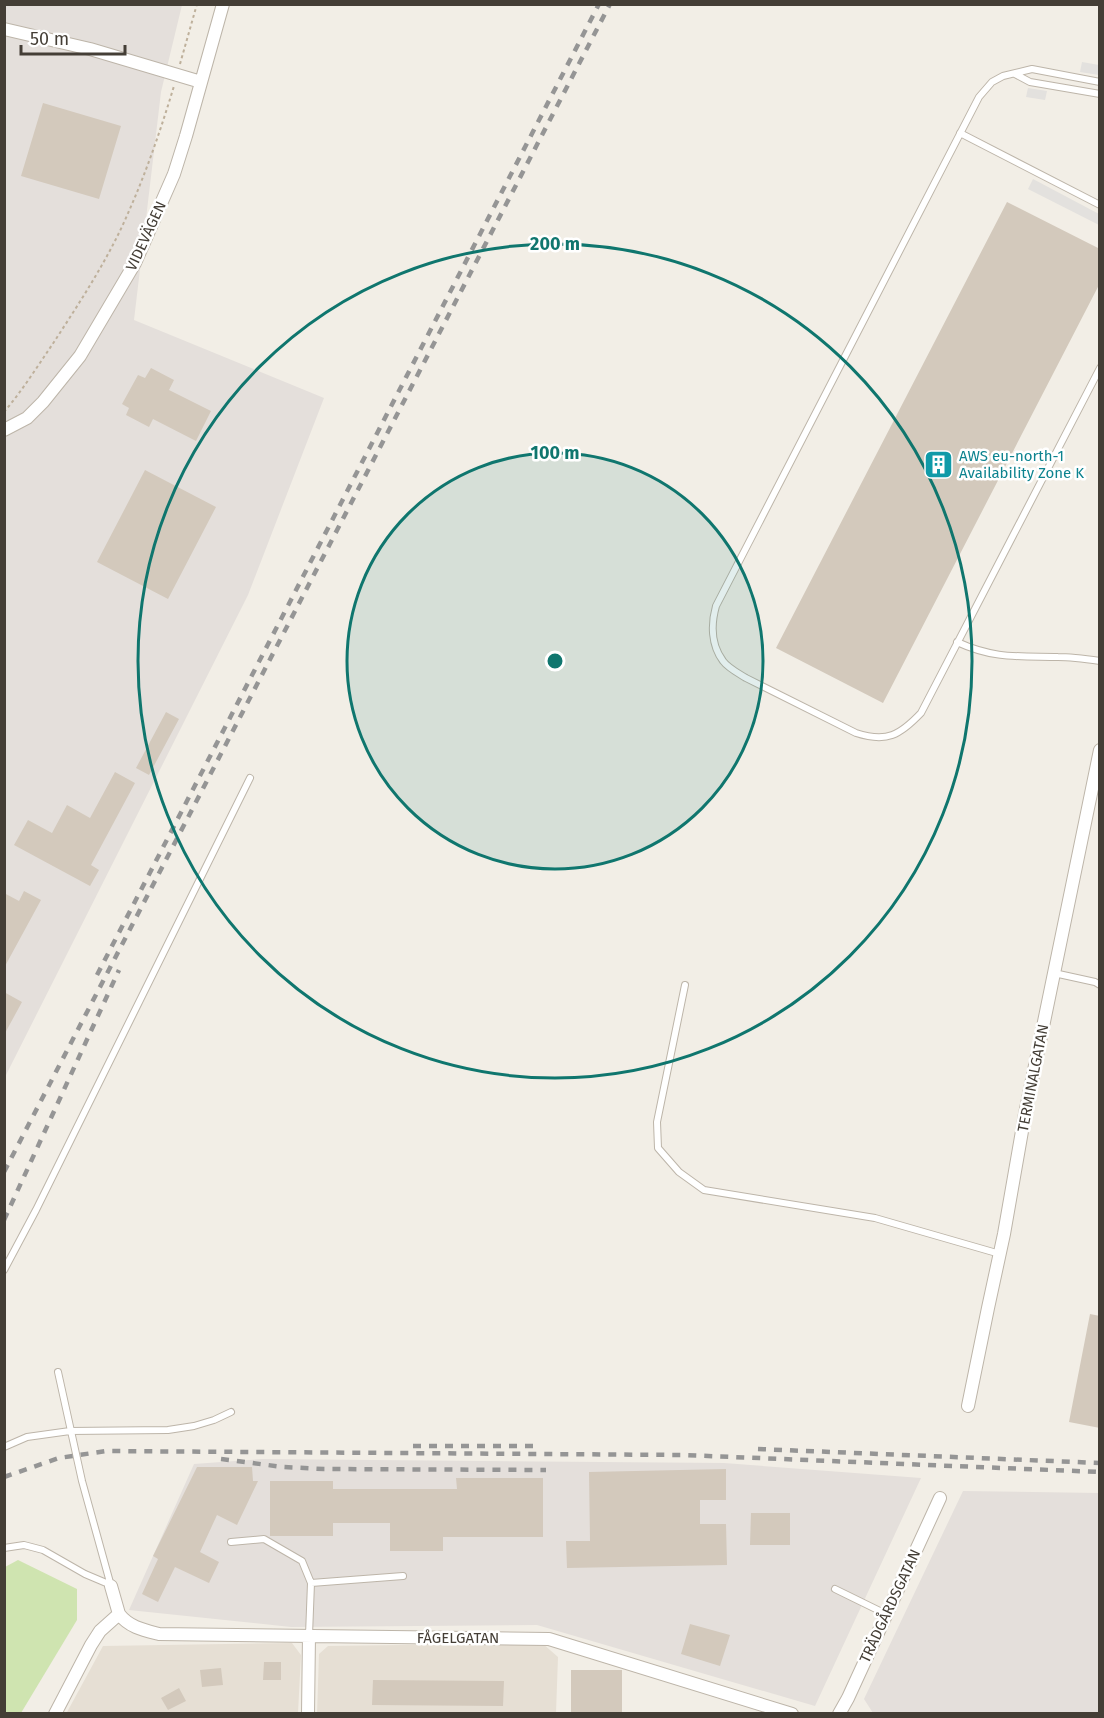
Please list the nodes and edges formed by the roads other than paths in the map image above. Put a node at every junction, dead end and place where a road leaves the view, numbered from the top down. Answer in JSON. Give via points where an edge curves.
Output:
{"nodes":[{"id":1,"x":223,"y":4,"type":"edge"},
{"id":2,"x":4,"y":28,"type":"edge"},
{"id":3,"x":1015,"y":74,"type":"junction"},
{"id":4,"x":201,"y":82,"type":"junction"},
{"id":5,"x":1100,"y":82,"type":"edge"},
{"id":6,"x":1100,"y":94,"type":"edge"},
{"id":7,"x":960,"y":133,"type":"junction"},
{"id":8,"x":1100,"y":205,"type":"edge"},
{"id":9,"x":1100,"y":368,"type":"edge"},
{"id":10,"x":4,"y":430,"type":"edge"},
{"id":11,"x":957,"y":642,"type":"junction"},
{"id":12,"x":1100,"y":661,"type":"edge"},
{"id":13,"x":1100,"y":750,"type":"edge"},
{"id":14,"x":250,"y":778,"type":"dead end"},
{"id":15,"x":1054,"y":973,"type":"junction"},
{"id":16,"x":1100,"y":975,"type":"edge"},
{"id":17,"x":1097,"y":983,"type":"edge"},
{"id":18,"x":685,"y":985,"type":"dead end"},
{"id":19,"x":1000,"y":1254,"type":"junction"},
{"id":20,"x":4,"y":1270,"type":"edge"},
{"id":21,"x":58,"y":1372,"type":"dead end"},
{"id":22,"x":969,"y":1406,"type":"dead end"},
{"id":23,"x":231,"y":1412,"type":"dead end"},
{"id":24,"x":70,"y":1431,"type":"junction"},
{"id":25,"x":4,"y":1447,"type":"edge"},
{"id":26,"x":940,"y":1498,"type":"dead end"},
{"id":27,"x":231,"y":1542,"type":"dead end"},
{"id":28,"x":4,"y":1548,"type":"edge"},
{"id":29,"x":403,"y":1576,"type":"dead end"},
{"id":30,"x":311,"y":1583,"type":"junction"},
{"id":31,"x":111,"y":1586,"type":"junction"},
{"id":32,"x":835,"y":1589,"type":"dead end"},
{"id":33,"x":119,"y":1614,"type":"junction"},
{"id":34,"x":887,"y":1614,"type":"junction"},
{"id":35,"x":309,"y":1635,"type":"junction"},
{"id":36,"x":55,"y":1713,"type":"edge"},
{"id":37,"x":308,"y":1713,"type":"edge"},
{"id":38,"x":792,"y":1713,"type":"edge"},
{"id":39,"x":839,"y":1713,"type":"edge"}],
"edges":[{"from":1,"to":4,"type":"street","name":"VIDEVÄGEN"},
{"from":2,"to":4,"type":"street"},
{"from":3,"to":5,"type":"lane","via":[[1032,69]]},
{"from":3,"to":6,"type":"lane","via":[[1030,82]]},
{"from":3,"to":7,"type":"lane","via":[[992,82],[979,96]]},
{"from":4,"to":10,"type":"street","name":"VIDEVÄGEN","via":[[174,174],[135,263],[80,356],[27,418]]},
{"from":7,"to":8,"type":"lane"},
{"from":7,"to":11,"type":"lane","via":[[716,606],[712,623],[717,648],[731,669],[870,738],[900,732],[921,713]]},
{"from":9,"to":11,"type":"lane"},
{"from":11,"to":12,"type":"lane","via":[[994,655]]},
{"from":13,"to":15,"type":"street","name":"TERMINALGATAN"},
{"from":14,"to":20,"type":"lane"},
{"from":15,"to":17,"type":"lane"},
{"from":15,"to":19,"type":"street","name":"TERMINALGATAN"},
{"from":16,"to":17,"type":"lane"},
{"from":18,"to":19,"type":"lane","via":[[657,1122],[658,1148],[680,1172],[704,1190],[875,1218]]},
{"from":19,"to":22,"type":"street","name":"TERMINALGATAN"},
{"from":21,"to":24,"type":"lane"},
{"from":23,"to":24,"type":"lane","via":[[214,1420],[168,1430]]},
{"from":24,"to":25,"type":"lane","via":[[27,1437]]},
{"from":24,"to":31,"type":"lane"},
{"from":26,"to":34,"type":"street","name":"TRÄDGÅRDSGATAN"},
{"from":27,"to":30,"type":"lane","via":[[264,1539],[302,1561]]},
{"from":28,"to":31,"type":"lane","via":[[24,1545],[43,1550]]},
{"from":29,"to":30,"type":"lane"},
{"from":30,"to":35,"type":"lane"},
{"from":31,"to":33,"type":"street"},
{"from":32,"to":34,"type":"lane"},
{"from":33,"to":35,"type":"street","name":"FÅGELGATAN","via":[[138,1629],[159,1634]]},
{"from":33,"to":36,"type":"street","via":[[100,1631]]},
{"from":34,"to":39,"type":"street","name":"TRÄDGÅRDSGATAN"},
{"from":35,"to":37,"type":"street"},
{"from":35,"to":38,"type":"street","name":"FÅGELGATAN","via":[[549,1639]]}]}
